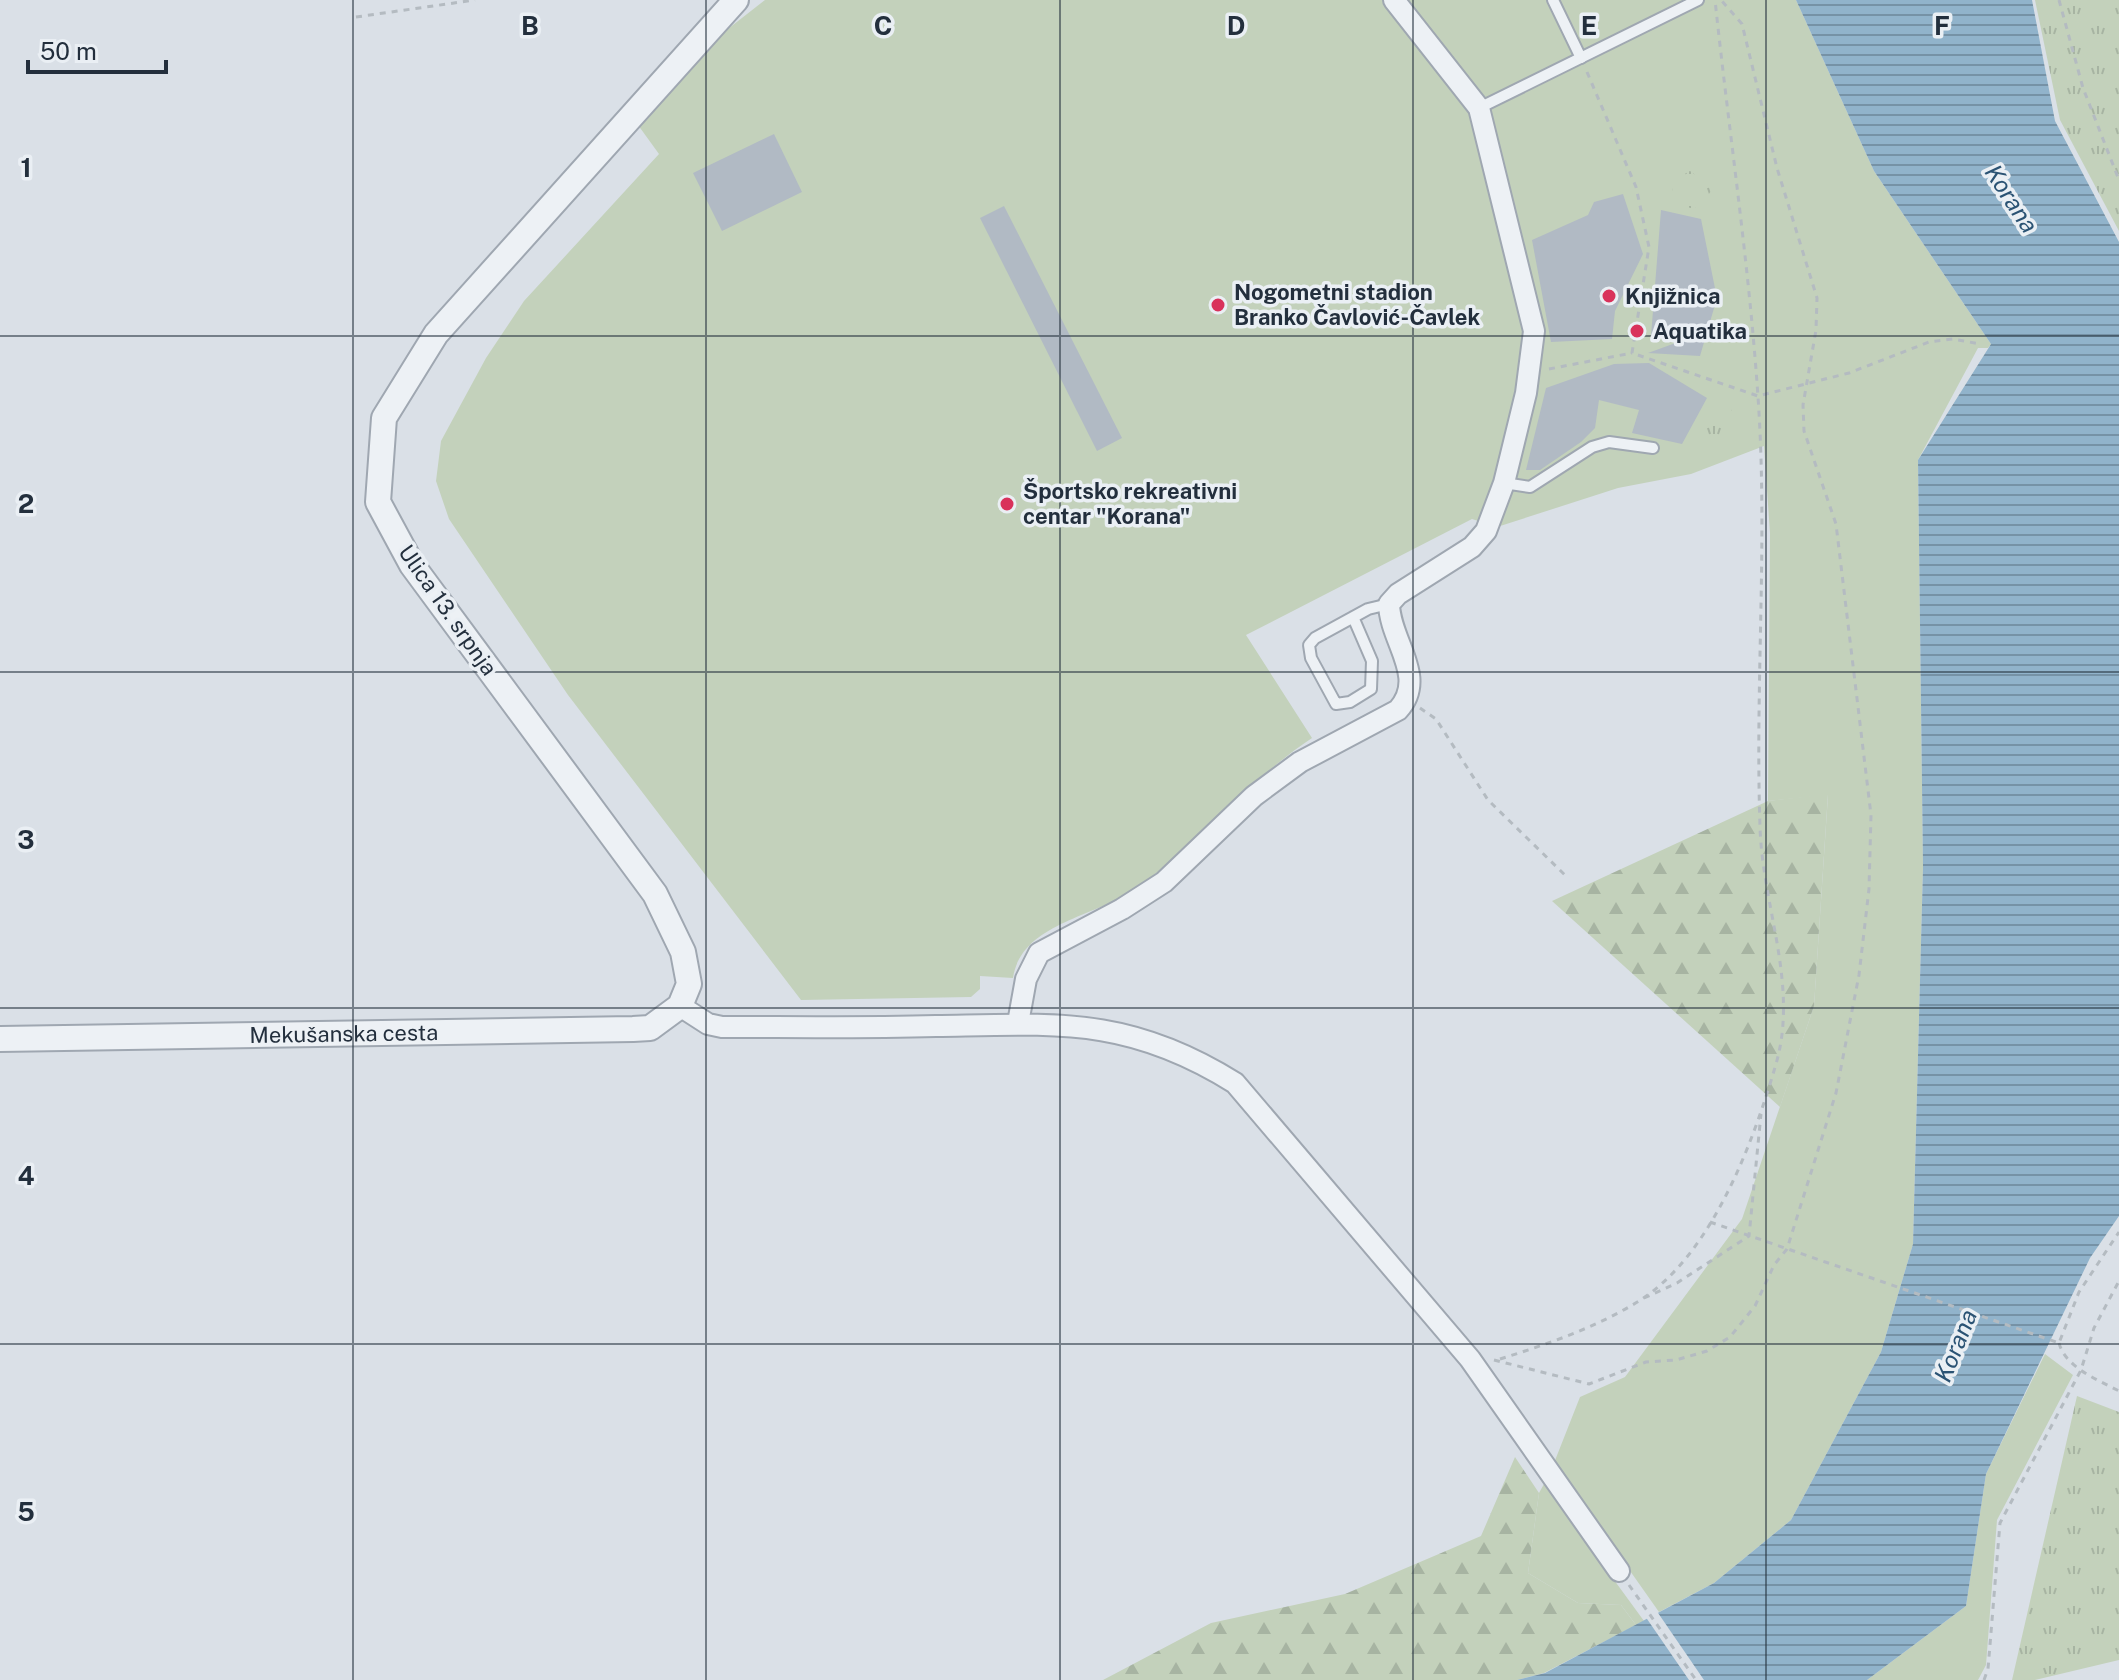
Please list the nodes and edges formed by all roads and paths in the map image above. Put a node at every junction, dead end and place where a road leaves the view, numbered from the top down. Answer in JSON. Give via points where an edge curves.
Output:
{"nodes":[{"id":1,"x":475,"y":0,"type":"edge"},
{"id":2,"x":736,"y":0,"type":"edge"},
{"id":3,"x":1394,"y":0,"type":"edge"},
{"id":4,"x":1553,"y":0,"type":"edge"},
{"id":5,"x":1698,"y":0,"type":"edge"},
{"id":6,"x":1715,"y":0,"type":"edge"},
{"id":7,"x":1721,"y":0,"type":"edge"},
{"id":8,"x":2059,"y":0,"type":"edge"},
{"id":9,"x":356,"y":17,"type":"dead end"},
{"id":10,"x":1581,"y":58,"type":"junction"},
{"id":11,"x":1479,"y":108,"type":"junction"},
{"id":12,"x":2119,"y":180,"type":"edge"},
{"id":13,"x":1980,"y":344,"type":"dead end"},
{"id":14,"x":1632,"y":353,"type":"junction"},
{"id":15,"x":1547,"y":369,"type":"dead end"},
{"id":16,"x":1806,"y":385,"type":"junction"},
{"id":17,"x":1758,"y":396,"type":"junction"},
{"id":18,"x":1653,"y":448,"type":"dead end"},
{"id":19,"x":1504,"y":483,"type":"junction"},
{"id":20,"x":1389,"y":604,"type":"junction"},
{"id":21,"x":1353,"y":617,"type":"junction"},
{"id":22,"x":1407,"y":699,"type":"junction"},
{"id":23,"x":1566,"y":876,"type":"dead end"},
{"id":24,"x":680,"y":1006,"type":"junction"},
{"id":25,"x":1018,"y":1023,"type":"junction"},
{"id":26,"x":0,"y":1039,"type":"edge"},
{"id":27,"x":1761,"y":1106,"type":"junction"},
{"id":28,"x":1710,"y":1222,"type":"junction"},
{"id":29,"x":2119,"y":1232,"type":"edge"},
{"id":30,"x":1749,"y":1236,"type":"junction"},
{"id":31,"x":1787,"y":1249,"type":"junction"},
{"id":32,"x":2119,"y":1281,"type":"edge"},
{"id":33,"x":1642,"y":1300,"type":"junction"},
{"id":34,"x":2056,"y":1342,"type":"junction"},
{"id":35,"x":1470,"y":1359,"type":"junction"},
{"id":36,"x":1497,"y":1360,"type":"junction"},
{"id":37,"x":2081,"y":1370,"type":"junction"},
{"id":38,"x":2119,"y":1391,"type":"edge"},
{"id":39,"x":1619,"y":1571,"type":"joint"},
{"id":40,"x":1696,"y":1680,"type":"edge"},
{"id":41,"x":1984,"y":1680,"type":"edge"}],
"edges":[{"from":1,"to":9,"type":"path"},
{"from":2,"to":24,"type":"street","name":"Ulica 13. srpnja","via":[[436,334],[384,418],[378,502],[412,565],[655,894],[689,968]]},
{"from":3,"to":11,"type":"street"},
{"from":4,"to":10,"type":"lane"},
{"from":5,"to":10,"type":"lane"},
{"from":6,"to":17,"type":"path"},
{"from":7,"to":16,"type":"path","via":[[1742,24],[1777,168],[1817,298]]},
{"from":8,"to":12,"type":"path","via":[[2083,88]]},
{"from":10,"to":11,"type":"lane"},
{"from":10,"to":14,"type":"path","via":[[1636,187],[1649,247]]},
{"from":11,"to":19,"type":"street","via":[[1534,331],[1526,393]]},
{"from":13,"to":16,"type":"path","via":[[1929,342]]},
{"from":14,"to":15,"type":"path"},
{"from":14,"to":17,"type":"path"},
{"from":16,"to":17,"type":"path"},
{"from":16,"to":31,"type":"path","via":[[1804,431],[1836,524],[1871,815],[1870,874],[1859,975],[1836,1093]]},
{"from":17,"to":27,"type":"path","via":[[1760,830],[1784,1009],[1777,1061]]},
{"from":18,"to":19,"type":"lane","via":[[1609,442],[1592,447],[1530,487]]},
{"from":19,"to":20,"type":"street","via":[[1486,531],[1472,547]]},
{"from":20,"to":21,"type":"lane"},
{"from":20,"to":22,"type":"street","via":[[1412,684]]},
{"from":21,"to":21,"type":"lane","via":[[1309,645],[1336,704],[1371,689],[1372,661]]},
{"from":22,"to":23,"type":"path","via":[[1436,719],[1488,800]]},
{"from":22,"to":25,"type":"street","via":[[1398,710],[1300,762],[1265,787],[1164,882],[1039,953],[1026,979]]},
{"from":24,"to":25,"type":"street","via":[[722,1027]]},
{"from":24,"to":26,"type":"street","name":"Mekušanska cesta","via":[[650,1028],[633,1029]]},
{"from":25,"to":35,"type":"street","via":[[1135,1035],[1193,1057],[1235,1083]]},
{"from":27,"to":28,"type":"path","via":[[1733,1184]]},
{"from":27,"to":30,"type":"path"},
{"from":28,"to":30,"type":"path"},
{"from":28,"to":33,"type":"path","via":[[1675,1269]]},
{"from":29,"to":34,"type":"path","via":[[2079,1292]]},
{"from":30,"to":31,"type":"path"},
{"from":30,"to":33,"type":"path"},
{"from":31,"to":34,"type":"path"},
{"from":31,"to":36,"type":"path","via":[[1755,1306],[1730,1337],[1707,1351],[1646,1362],[1589,1384]]},
{"from":32,"to":37,"type":"path","via":[[2094,1328]]},
{"from":33,"to":36,"type":"path","via":[[1589,1327]]},
{"from":34,"to":37,"type":"path"},
{"from":35,"to":36,"type":"path"},
{"from":35,"to":39,"type":"street"},
{"from":37,"to":38,"type":"path"},
{"from":37,"to":41,"type":"path","via":[[2000,1523]]},
{"from":39,"to":40,"type":"path"}]}
